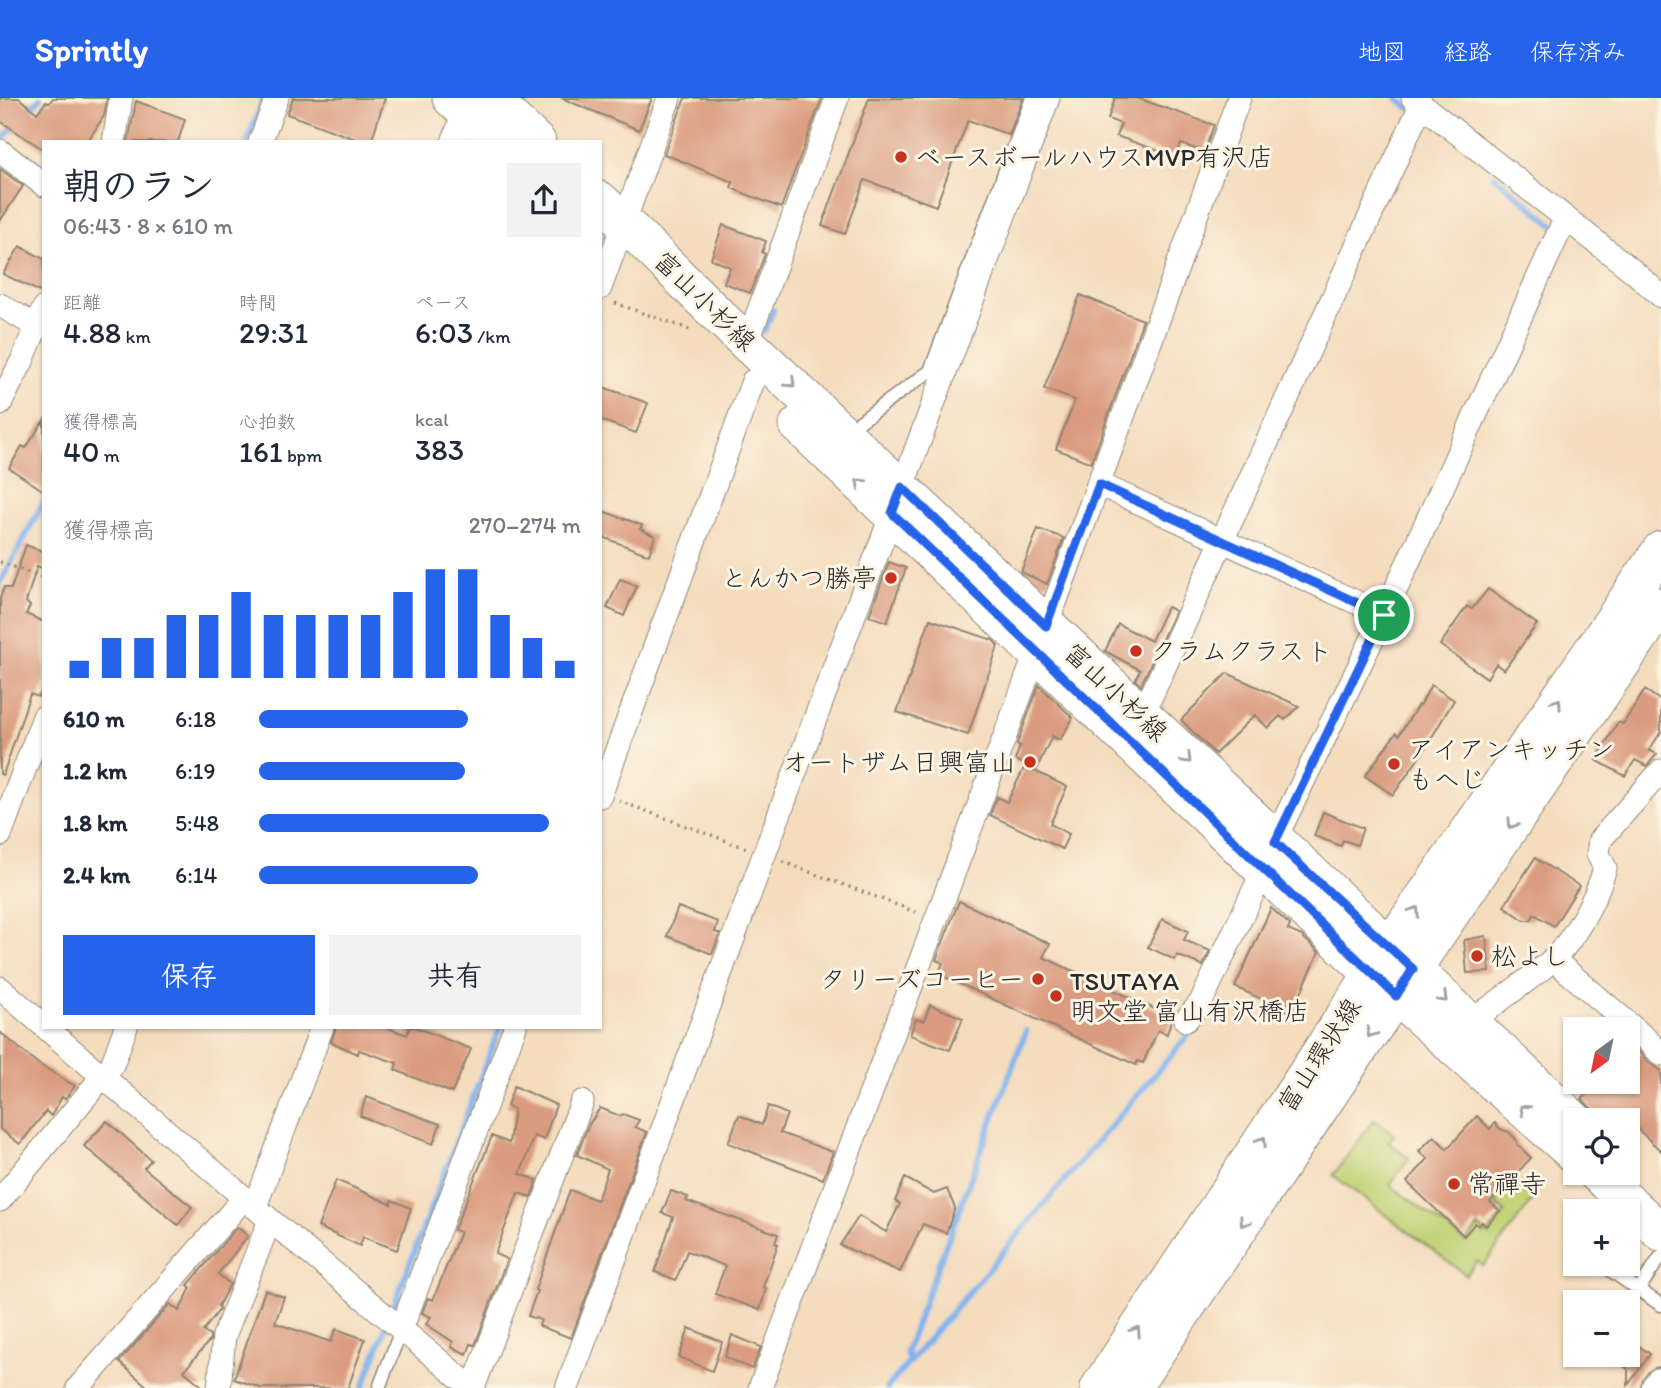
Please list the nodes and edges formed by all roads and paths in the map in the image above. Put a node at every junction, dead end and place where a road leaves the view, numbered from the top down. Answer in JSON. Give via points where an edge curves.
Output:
{"nodes":[{"id":1,"x":121,"y":98,"type":"edge"},
{"id":2,"x":276,"y":98,"type":"edge"},
{"id":3,"x":669,"y":98,"type":"edge"},
{"id":4,"x":837,"y":98,"type":"edge"},
{"id":5,"x":1032,"y":98,"type":"edge"},
{"id":6,"x":1048,"y":98,"type":"edge"},
{"id":7,"x":1239,"y":98,"type":"edge"},
{"id":8,"x":1417,"y":101,"type":"edge"},
{"id":9,"x":466,"y":110,"type":"edge"},
{"id":10,"x":114,"y":140,"type":"edge"},
{"id":11,"x":261,"y":140,"type":"edge"},
{"id":12,"x":496,"y":140,"type":"edge"},
{"id":13,"x":533,"y":140,"type":"edge"},
{"id":14,"x":0,"y":151,"type":"edge"},
{"id":15,"x":42,"y":183,"type":"edge"},
{"id":16,"x":1565,"y":219,"type":"junction"},
{"id":17,"x":610,"y":226,"type":"edge"},
{"id":18,"x":606,"y":295,"type":"edge"},
{"id":19,"x":1661,"y":296,"type":"edge"},
{"id":20,"x":0,"y":305,"type":"edge"},
{"id":21,"x":40,"y":317,"type":"edge"},
{"id":22,"x":704,"y":335,"type":"junction"},
{"id":23,"x":949,"y":339,"type":"junction"},
{"id":24,"x":747,"y":343,"type":"junction"},
{"id":25,"x":752,"y":382,"type":"junction"},
{"id":26,"x":0,"y":404,"type":"edge"},
{"id":27,"x":858,"y":423,"type":"dead end"},
{"id":28,"x":1099,"y":484,"type":"junction"},
{"id":29,"x":897,"y":500,"type":"junction"},
{"id":30,"x":1222,"y":541,"type":"junction"},
{"id":31,"x":1661,"y":550,"type":"edge"},
{"id":32,"x":0,"y":562,"type":"edge"},
{"id":33,"x":42,"y":577,"type":"edge"},
{"id":34,"x":1661,"y":606,"type":"edge"},
{"id":35,"x":1384,"y":615,"type":"junction"},
{"id":36,"x":1041,"y":639,"type":"junction"},
{"id":37,"x":1142,"y":716,"type":"junction"},
{"id":38,"x":42,"y":722,"type":"edge"},
{"id":39,"x":1661,"y":771,"type":"edge"},
{"id":40,"x":602,"y":791,"type":"edge"},
{"id":41,"x":0,"y":835,"type":"edge"},
{"id":42,"x":1269,"y":856,"type":"junction"},
{"id":43,"x":1553,"y":960,"type":"junction"},
{"id":44,"x":1393,"y":972,"type":"junction"},
{"id":45,"x":4,"y":1000,"type":"edge"},
{"id":46,"x":1186,"y":1020,"type":"dead end"},
{"id":47,"x":1471,"y":1025,"type":"junction"},
{"id":48,"x":42,"y":1026,"type":"edge"},
{"id":49,"x":46,"y":1029,"type":"edge"},
{"id":50,"x":124,"y":1029,"type":"edge"},
{"id":51,"x":321,"y":1029,"type":"edge"},
{"id":52,"x":514,"y":1029,"type":"edge"},
{"id":53,"x":1661,"y":1054,"type":"edge"},
{"id":54,"x":102,"y":1077,"type":"junction"},
{"id":55,"x":582,"y":1102,"type":"dead end"},
{"id":56,"x":1563,"y":1110,"type":"edge"},
{"id":57,"x":1563,"y":1143,"type":"edge"},
{"id":58,"x":1621,"y":1192,"type":"edge"},
{"id":59,"x":0,"y":1200,"type":"edge"},
{"id":60,"x":1661,"y":1201,"type":"edge"},
{"id":61,"x":256,"y":1209,"type":"junction"},
{"id":62,"x":1661,"y":1232,"type":"edge"},
{"id":63,"x":1661,"y":1256,"type":"edge"},
{"id":64,"x":1619,"y":1276,"type":"edge"},
{"id":65,"x":1639,"y":1289,"type":"junction"},
{"id":66,"x":1661,"y":1305,"type":"edge"},
{"id":67,"x":401,"y":1330,"type":"junction"},
{"id":68,"x":78,"y":1388,"type":"edge"},
{"id":69,"x":219,"y":1388,"type":"edge"},
{"id":70,"x":379,"y":1388,"type":"edge"},
{"id":71,"x":472,"y":1388,"type":"edge"},
{"id":72,"x":567,"y":1388,"type":"edge"},
{"id":73,"x":760,"y":1388,"type":"edge"},
{"id":74,"x":1099,"y":1388,"type":"edge"},
{"id":75,"x":1132,"y":1388,"type":"edge"}],
"edges":[{"from":1,"to":10,"type":"street"},
{"from":2,"to":11,"type":"street"},
{"from":3,"to":17,"type":"street"},
{"from":4,"to":24,"type":"street"},
{"from":5,"to":23,"type":"lane"},
{"from":6,"to":23,"type":"street"},
{"from":7,"to":28,"type":"street"},
{"from":8,"to":16,"type":"street"},
{"from":8,"to":30,"type":"street"},
{"from":9,"to":12,"type":"main road"},
{"from":9,"to":13,"type":"main road"},
{"from":14,"to":15,"type":"street"},
{"from":16,"to":19,"type":"street"},
{"from":16,"to":35,"type":"street"},
{"from":17,"to":18,"type":"street"},
{"from":17,"to":22,"type":"main road","name":"富山小杉線"},
{"from":17,"to":24,"type":"main road","name":"富山小杉線"},
{"from":18,"to":22,"type":"path"},
{"from":20,"to":21,"type":"street"},
{"from":21,"to":26,"type":"street"},
{"from":22,"to":25,"type":"main road","name":"富山小杉線"},
{"from":23,"to":27,"type":"lane","via":[[929,371]]},
{"from":23,"to":29,"type":"street"},
{"from":24,"to":29,"type":"main road","name":"富山小杉線","one_way":true},
{"from":29,"to":25,"type":"main road","name":"富山小杉線","one_way":true},
{"from":25,"to":40,"type":"street"},
{"from":28,"to":30,"type":"street"},
{"from":28,"to":36,"type":"street"},
{"from":29,"to":36,"type":"main road","name":"富山小杉線"},
{"from":29,"to":72,"type":"street"},
{"from":30,"to":35,"type":"street"},
{"from":30,"to":37,"type":"street"},
{"from":44,"to":31,"type":"main road","name":"富山環状線","one_way":true},
{"from":32,"to":33,"type":"path"},
{"from":34,"to":44,"type":"main road","name":"富山環状線","one_way":true},
{"from":35,"to":42,"type":"street"},
{"from":36,"to":37,"type":"main road","name":"富山小杉線"},
{"from":36,"to":42,"type":"main road","name":"富山小杉線"},
{"from":36,"to":73,"type":"street"},
{"from":37,"to":42,"type":"main road","name":"富山小杉線","one_way":true},
{"from":38,"to":41,"type":"street"},
{"from":39,"to":43,"type":"street","via":[[1600,840],[1598,854],[1605,868],[1602,880],[1578,927]]},
{"from":42,"to":44,"type":"main road","name":"富山小杉線"},
{"from":42,"to":46,"type":"street","via":[[1201,1002]]},
{"from":43,"to":47,"type":"street"},
{"from":43,"to":53,"type":"street"},
{"from":44,"to":47,"type":"main road","name":"富山小杉線","one_way":true},
{"from":57,"to":44,"type":"main road","name":"富山小杉線","one_way":true},
{"from":74,"to":44,"type":"main road","name":"富山環状線","one_way":true},
{"from":44,"to":75,"type":"main road","name":"富山環状線","one_way":true},
{"from":45,"to":48,"type":"street"},
{"from":47,"to":56,"type":"main road","name":"富山小杉線"},
{"from":49,"to":54,"type":"street"},
{"from":50,"to":54,"type":"street","via":[[112,1065]]},
{"from":51,"to":61,"type":"street"},
{"from":52,"to":67,"type":"street"},
{"from":54,"to":59,"type":"street"},
{"from":54,"to":61,"type":"street"},
{"from":55,"to":71,"type":"street"},
{"from":58,"to":60,"type":"main road"},
{"from":58,"to":62,"type":"main road"},
{"from":61,"to":67,"type":"street"},
{"from":61,"to":68,"type":"street"},
{"from":61,"to":69,"type":"street","via":[[224,1336]]},
{"from":63,"to":65,"type":"lane"},
{"from":64,"to":65,"type":"lane"},
{"from":65,"to":66,"type":"lane"},
{"from":67,"to":70,"type":"lane"},
{"from":67,"to":71,"type":"street"}]}
